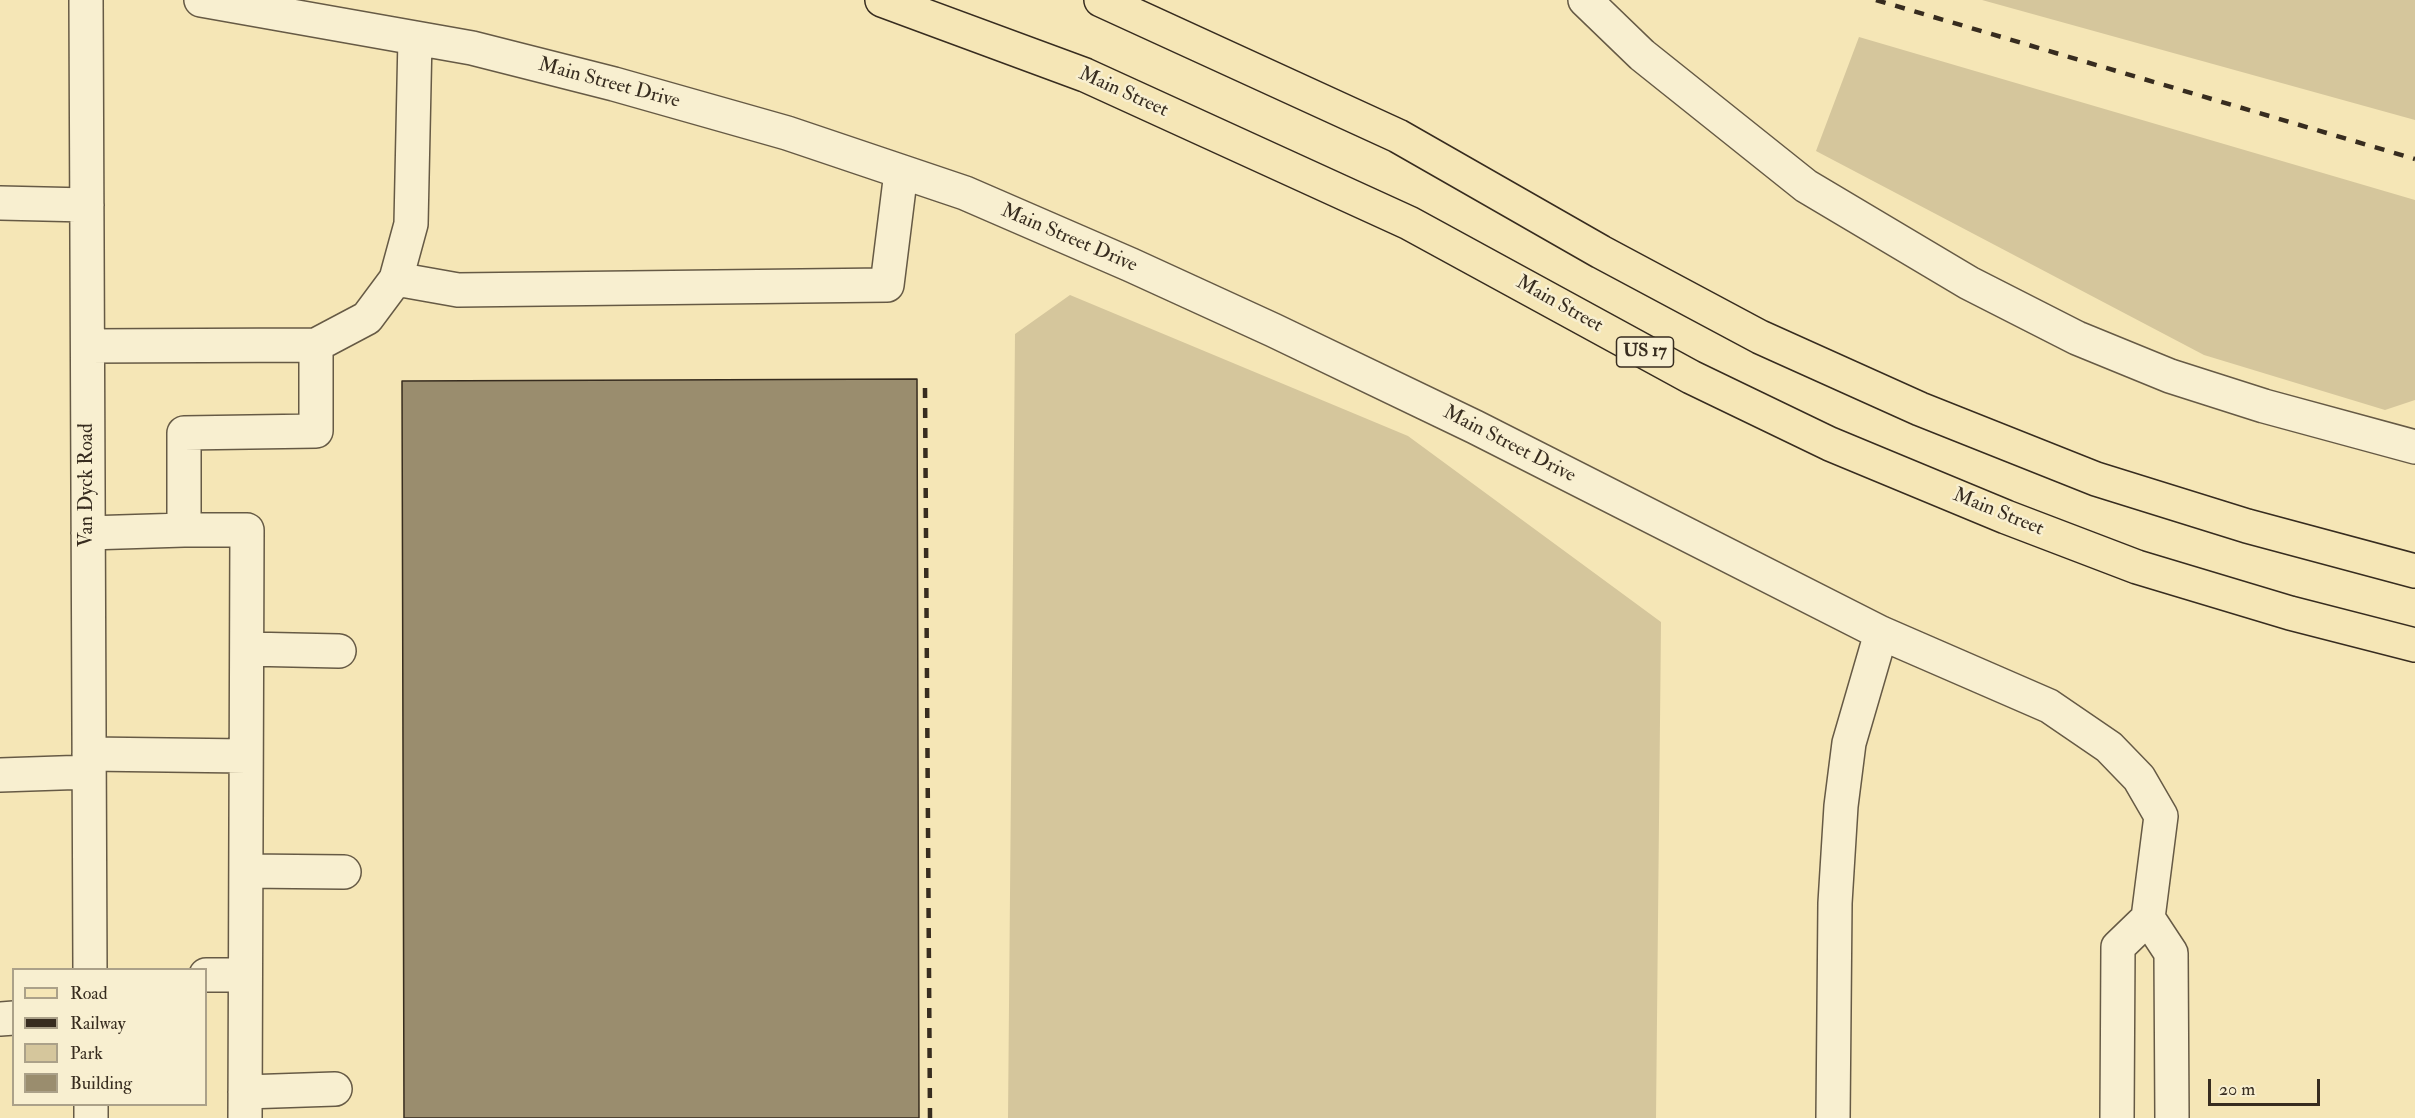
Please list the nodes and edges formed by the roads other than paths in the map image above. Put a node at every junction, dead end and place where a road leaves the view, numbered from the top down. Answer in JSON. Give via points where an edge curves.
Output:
{"nodes":[{"id":1,"x":87,"y":0,"type":"edge"},
{"id":2,"x":201,"y":0,"type":"edge"},
{"id":3,"x":1101,"y":0,"type":"edge"},
{"id":4,"x":1585,"y":0,"type":"edge"},
{"id":5,"x":892,"y":2,"type":"edge"},
{"id":6,"x":415,"y":38,"type":"junction"},
{"id":7,"x":901,"y":172,"type":"junction"},
{"id":8,"x":0,"y":203,"type":"edge"},
{"id":9,"x":87,"y":205,"type":"junction"},
{"id":10,"x":396,"y":279,"type":"junction"},
{"id":11,"x":316,"y":345,"type":"junction"},
{"id":12,"x":88,"y":346,"type":"junction"},
{"id":13,"x":2415,"y":447,"type":"edge"},
{"id":14,"x":184,"y":530,"type":"junction"},
{"id":15,"x":88,"y":532,"type":"junction"},
{"id":16,"x":2415,"y":571,"type":"edge"},
{"id":17,"x":1881,"y":633,"type":"junction"},
{"id":18,"x":2415,"y":645,"type":"edge"},
{"id":19,"x":247,"y":649,"type":"junction"},
{"id":20,"x":339,"y":651,"type":"dead end"},
{"id":21,"x":246,"y":756,"type":"junction"},
{"id":22,"x":89,"y":763,"type":"junction"},
{"id":23,"x":0,"y":775,"type":"edge"},
{"id":24,"x":246,"y":871,"type":"junction"},
{"id":25,"x":344,"y":872,"type":"dead end"},
{"id":26,"x":2148,"y":918,"type":"junction"},
{"id":27,"x":90,"y":968,"type":"edge"},
{"id":28,"x":207,"y":975,"type":"edge"},
{"id":29,"x":246,"y":975,"type":"junction"},
{"id":30,"x":335,"y":1089,"type":"dead end"},
{"id":31,"x":245,"y":1105,"type":"edge"},
{"id":32,"x":1833,"y":1118,"type":"edge"},
{"id":33,"x":2117,"y":1118,"type":"edge"},
{"id":34,"x":2172,"y":1118,"type":"edge"}],
"edges":[{"from":1,"to":9,"type":"street","name":"Van Dyck Road"},
{"from":2,"to":6,"type":"street","name":"Main Street Drive"},
{"from":3,"to":16,"type":"main road","via":[[1398,136],[1601,252],[1750,331],[1920,409],[2096,479],[2247,526]]},
{"from":4,"to":13,"type":"street","via":[[1642,55],[1806,186],[1969,284],[2078,338],[2170,376]]},
{"from":5,"to":18,"type":"main road","name":"Main Street","number":"US 17","via":[[1085,75],[1409,223],[1690,377],[1830,444],[2137,567]]},
{"from":6,"to":7,"type":"street","name":"Main Street Drive","via":[[472,48],[614,84],[787,133]]},
{"from":6,"to":10,"type":"street","via":[[411,224]]},
{"from":7,"to":10,"type":"street","via":[[887,285],[458,290]]},
{"from":7,"to":17,"type":"street","name":"Main Street Drive","via":[[965,193],[1273,330]]},
{"from":8,"to":9,"type":"street"},
{"from":9,"to":12,"type":"street","name":"Van Dyck Road"},
{"from":10,"to":11,"type":"street","via":[[367,318]]},
{"from":11,"to":12,"type":"street"},
{"from":11,"to":14,"type":"street","via":[[316,431],[183,433]]},
{"from":12,"to":15,"type":"street","name":"Van Dyck Road"},
{"from":14,"to":15,"type":"street"},
{"from":14,"to":19,"type":"street","via":[[247,530]]},
{"from":15,"to":22,"type":"street","name":"Van Dyck Road"},
{"from":17,"to":26,"type":"street","name":"Main Street Drive","via":[[2049,706],[2109,747],[2139,778],[2161,816]]},
{"from":17,"to":32,"type":"street","via":[[1849,742],[1841,806],[1835,903]]},
{"from":19,"to":20,"type":"street"},
{"from":19,"to":21,"type":"street"},
{"from":21,"to":22,"type":"street"},
{"from":21,"to":24,"type":"street"},
{"from":22,"to":23,"type":"street"},
{"from":22,"to":27,"type":"street","name":"Van Dyck Road"},
{"from":24,"to":25,"type":"street"},
{"from":24,"to":29,"type":"street"},
{"from":26,"to":33,"type":"street","via":[[2118,947]]},
{"from":26,"to":34,"type":"street","via":[[2171,953]]},
{"from":28,"to":29,"type":"street"},
{"from":29,"to":31,"type":"street"},
{"from":30,"to":31,"type":"street"}]}
